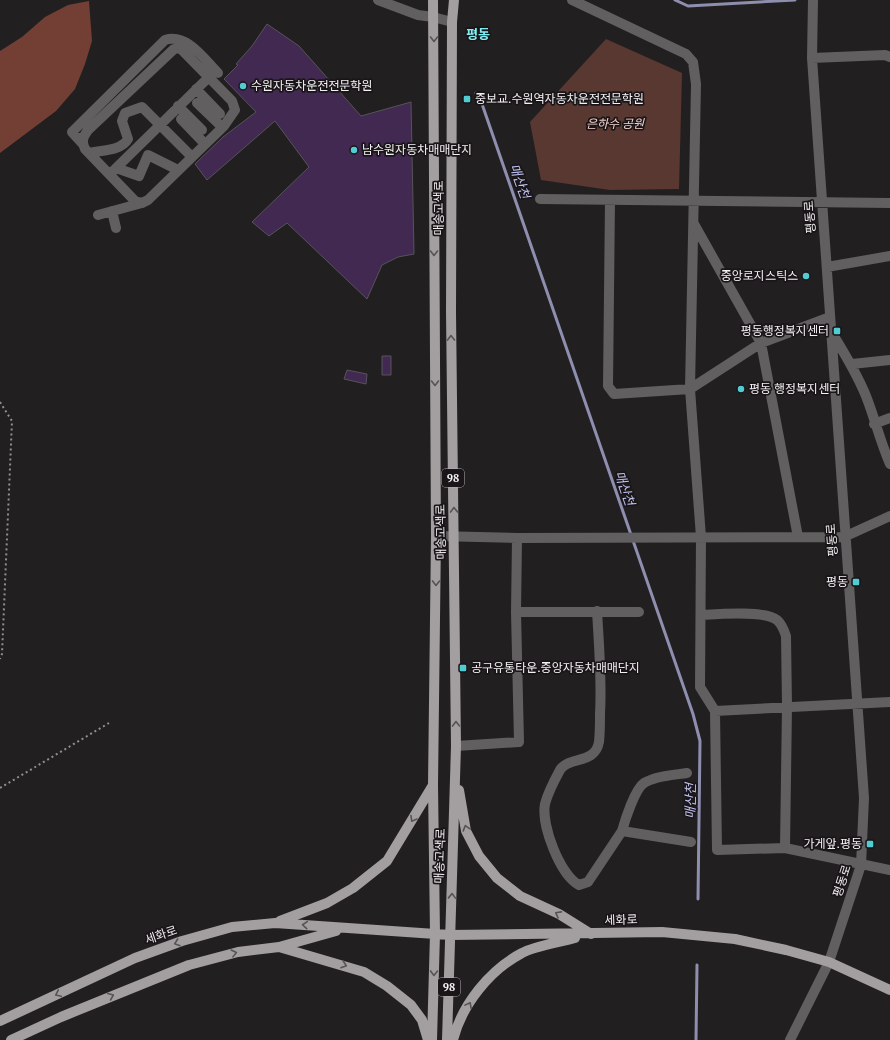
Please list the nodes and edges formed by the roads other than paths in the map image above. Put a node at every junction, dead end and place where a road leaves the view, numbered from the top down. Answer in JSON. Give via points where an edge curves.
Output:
{"nodes":[{"id":1,"x":378,"y":0,"type":"edge"},
{"id":2,"x":433,"y":0,"type":"edge"},
{"id":3,"x":454,"y":0,"type":"edge"},
{"id":4,"x":572,"y":0,"type":"edge"},
{"id":5,"x":813,"y":0,"type":"edge"},
{"id":6,"x":433,"y":17,"type":"junction"},
{"id":7,"x":452,"y":22,"type":"junction"},
{"id":8,"x":813,"y":53,"type":"junction"},
{"id":9,"x":890,"y":57,"type":"edge"},
{"id":10,"x":213,"y":75,"type":"junction"},
{"id":11,"x":196,"y":89,"type":"junction"},
{"id":12,"x":178,"y":106,"type":"junction"},
{"id":13,"x":218,"y":108,"type":"dead end"},
{"id":14,"x":160,"y":125,"type":"junction"},
{"id":15,"x":183,"y":125,"type":"dead end"},
{"id":16,"x":222,"y":127,"type":"junction"},
{"id":17,"x":205,"y":144,"type":"junction"},
{"id":18,"x":89,"y":153,"type":"junction"},
{"id":19,"x":192,"y":157,"type":"junction"},
{"id":20,"x":178,"y":170,"type":"junction"},
{"id":21,"x":113,"y":171,"type":"junction"},
{"id":22,"x":540,"y":199,"type":"dead end"},
{"id":23,"x":610,"y":200,"type":"junction"},
{"id":24,"x":695,"y":202,"type":"junction"},
{"id":25,"x":142,"y":203,"type":"junction"},
{"id":26,"x":822,"y":203,"type":"junction"},
{"id":27,"x":890,"y":203,"type":"edge"},
{"id":28,"x":112,"y":211,"type":"junction"},
{"id":29,"x":98,"y":214,"type":"dead end"},
{"id":30,"x":694,"y":224,"type":"junction"},
{"id":31,"x":116,"y":228,"type":"dead end"},
{"id":32,"x":890,"y":256,"type":"edge"},
{"id":33,"x":827,"y":267,"type":"junction"},
{"id":34,"x":830,"y":317,"type":"junction"},
{"id":35,"x":831,"y":332,"type":"junction"},
{"id":36,"x":761,"y":343,"type":"junction"},
{"id":37,"x":890,"y":360,"type":"edge"},
{"id":38,"x":852,"y":364,"type":"junction"},
{"id":39,"x":690,"y":389,"type":"junction"},
{"id":40,"x":890,"y":418,"type":"edge"},
{"id":41,"x":874,"y":424,"type":"junction"},
{"id":42,"x":890,"y":464,"type":"edge"},
{"id":43,"x":890,"y":516,"type":"edge"},
{"id":44,"x":436,"y":536,"type":"junction"},
{"id":45,"x":454,"y":537,"type":"junction"},
{"id":46,"x":701,"y":537,"type":"junction"},
{"id":47,"x":798,"y":537,"type":"junction"},
{"id":48,"x":844,"y":537,"type":"junction"},
{"id":49,"x":518,"y":538,"type":"junction"},
{"id":50,"x":597,"y":611,"type":"junction"},
{"id":51,"x":516,"y":612,"type":"junction"},
{"id":52,"x":639,"y":612,"type":"dead end"},
{"id":53,"x":700,"y":615,"type":"junction"},
{"id":54,"x":890,"y":702,"type":"edge"},
{"id":55,"x":857,"y":704,"type":"junction"},
{"id":56,"x":787,"y":706,"type":"junction"},
{"id":57,"x":715,"y":711,"type":"junction"},
{"id":58,"x":456,"y":746,"type":"junction"},
{"id":59,"x":455,"y":765,"type":"junction"},
{"id":60,"x":687,"y":773,"type":"dead end"},
{"id":61,"x":433,"y":786,"type":"junction"},
{"id":62,"x":622,"y":831,"type":"junction"},
{"id":63,"x":691,"y":842,"type":"dead end"},
{"id":64,"x":785,"y":848,"type":"junction"},
{"id":65,"x":861,"y":865,"type":"junction"},
{"id":66,"x":890,"y":870,"type":"edge"},
{"id":67,"x":275,"y":923,"type":"junction"},
{"id":68,"x":343,"y":928,"type":"junction"},
{"id":69,"x":435,"y":934,"type":"junction"},
{"id":70,"x":591,"y":934,"type":"junction"},
{"id":71,"x":450,"y":935,"type":"junction"},
{"id":72,"x":279,"y":947,"type":"junction"},
{"id":73,"x":829,"y":962,"type":"junction"},
{"id":74,"x":890,"y":990,"type":"edge"},
{"id":75,"x":61,"y":1017,"type":"junction"},
{"id":76,"x":0,"y":1021,"type":"edge"},
{"id":77,"x":12,"y":1040,"type":"edge"},
{"id":78,"x":21,"y":1040,"type":"edge"},
{"id":79,"x":428,"y":1040,"type":"edge"},
{"id":80,"x":432,"y":1040,"type":"edge"},
{"id":81,"x":447,"y":1040,"type":"edge"},
{"id":82,"x":453,"y":1040,"type":"edge"},
{"id":83,"x":790,"y":1040,"type":"edge"}],
"edges":[{"from":1,"to":6,"type":"street","via":[[418,15]]},
{"from":2,"to":6,"type":"main road","name":"매송고색로"},
{"from":3,"to":7,"type":"main road","name":"매송고색로","number":"98"},
{"from":4,"to":24,"type":"street","via":[[686,54],[693,62],[696,84]]},
{"from":5,"to":8,"type":"street","name":"평동로"},
{"from":6,"to":7,"type":"street"},
{"from":6,"to":44,"type":"main road","name":"매송고색로","one_way":true},
{"from":45,"to":7,"type":"main road","name":"매송고색로","number":"98","one_way":true,"via":[[451,312]]},
{"from":8,"to":9,"type":"street"},
{"from":8,"to":26,"type":"street","name":"평동로"},
{"from":10,"to":11,"type":"street"},
{"from":10,"to":16,"type":"street","via":[[232,101],[235,110]]},
{"from":10,"to":18,"type":"street","via":[[182,50],[174,49],[88,130],[83,137],[83,144]]},
{"from":11,"to":12,"type":"street"},
{"from":11,"to":13,"type":"street"},
{"from":12,"to":14,"type":"street"},
{"from":12,"to":16,"type":"street"},
{"from":14,"to":18,"type":"street","via":[[142,107],[131,109],[124,113],[122,121],[128,139],[125,144]]},
{"from":14,"to":19,"type":"street"},
{"from":14,"to":21,"type":"street"},
{"from":15,"to":17,"type":"street"},
{"from":16,"to":17,"type":"street"},
{"from":17,"to":19,"type":"street"},
{"from":18,"to":21,"type":"street"},
{"from":19,"to":20,"type":"street"},
{"from":20,"to":21,"type":"street","via":[[148,155],[139,176]]},
{"from":20,"to":25,"type":"street"},
{"from":21,"to":25,"type":"street","via":[[135,201]]},
{"from":22,"to":23,"type":"street"},
{"from":23,"to":24,"type":"street"},
{"from":23,"to":39,"type":"street","via":[[608,386],[614,394]]},
{"from":24,"to":26,"type":"street"},
{"from":24,"to":30,"type":"street"},
{"from":25,"to":28,"type":"street"},
{"from":26,"to":27,"type":"street"},
{"from":26,"to":33,"type":"street","name":"평동로"},
{"from":28,"to":29,"type":"street"},
{"from":28,"to":31,"type":"street"},
{"from":30,"to":36,"type":"street"},
{"from":30,"to":39,"type":"street"},
{"from":32,"to":33,"type":"street"},
{"from":33,"to":34,"type":"street","name":"평동로"},
{"from":34,"to":35,"type":"street","name":"평동로"},
{"from":34,"to":36,"type":"street"},
{"from":35,"to":38,"type":"street"},
{"from":35,"to":48,"type":"street","name":"평동로"},
{"from":36,"to":39,"type":"street"},
{"from":36,"to":47,"type":"street"},
{"from":37,"to":38,"type":"street"},
{"from":38,"to":41,"type":"street"},
{"from":39,"to":46,"type":"street"},
{"from":40,"to":41,"type":"street"},
{"from":41,"to":42,"type":"street"},
{"from":43,"to":48,"type":"street"},
{"from":44,"to":45,"type":"street"},
{"from":44,"to":61,"type":"main road","name":"매송고색로","one_way":true},
{"from":45,"to":49,"type":"street"},
{"from":58,"to":45,"type":"main road","name":"매송고색로","number":"98","one_way":true},
{"from":46,"to":47,"type":"street"},
{"from":46,"to":49,"type":"street"},
{"from":46,"to":53,"type":"street"},
{"from":47,"to":48,"type":"street"},
{"from":48,"to":55,"type":"street","name":"평동로"},
{"from":49,"to":51,"type":"street"},
{"from":50,"to":51,"type":"street"},
{"from":50,"to":52,"type":"street"},
{"from":50,"to":62,"type":"street","via":[[602,687],[599,743],[594,752],[582,760],[570,762],[561,768],[545,805],[546,823],[549,838],[560,861],[571,881],[579,885],[588,882]]},
{"from":51,"to":58,"type":"street","via":[[519,742]]},
{"from":53,"to":56,"type":"street","via":[[768,616],[777,620],[786,636]]},
{"from":53,"to":57,"type":"street","via":[[700,687]]},
{"from":54,"to":55,"type":"street"},
{"from":55,"to":56,"type":"street"},
{"from":55,"to":65,"type":"street","name":"평동로","via":[[864,798]]},
{"from":56,"to":57,"type":"street"},
{"from":56,"to":64,"type":"street"},
{"from":57,"to":64,"type":"street","via":[[717,850]]},
{"from":58,"to":59,"type":"main road","name":"매송고색로","number":"98"},
{"from":70,"to":59,"type":"main road","one_way":true,"via":[[559,914],[520,896],[497,878],[479,856],[466,831]]},
{"from":71,"to":59,"type":"main road","name":"매송고색로","number":"98","one_way":true},
{"from":60,"to":62,"type":"street","via":[[657,778],[643,784],[630,807]]},
{"from":61,"to":67,"type":"main road","one_way":true,"via":[[387,861],[353,888],[327,903]]},
{"from":61,"to":69,"type":"main road","name":"매송고색로"},
{"from":62,"to":63,"type":"street"},
{"from":64,"to":65,"type":"street"},
{"from":65,"to":66,"type":"street"},
{"from":65,"to":73,"type":"street","name":"평동로"},
{"from":68,"to":67,"type":"main road","name":"세화로","one_way":true},
{"from":67,"to":76,"type":"main road","name":"세화로","one_way":true,"via":[[232,927],[182,941],[136,958]]},
{"from":68,"to":69,"type":"main road","name":"세화로"},
{"from":68,"to":72,"type":"main road","name":"세화로"},
{"from":69,"to":71,"type":"main road","name":"세화로"},
{"from":69,"to":80,"type":"main road","name":"매송고색로","one_way":true},
{"from":70,"to":71,"type":"main road","name":"세화로"},
{"from":70,"to":73,"type":"main road","name":"세화로","via":[[662,932],[735,939]]},
{"from":82,"to":70,"type":"main road","one_way":true,"via":[[472,998],[485,980],[522,952]]},
{"from":71,"to":81,"type":"main road","name":"매송고색로","number":"98"},
{"from":75,"to":72,"type":"main road","name":"세화로","one_way":true,"via":[[189,965],[238,952]]},
{"from":72,"to":79,"type":"main road","one_way":true,"via":[[364,972],[387,986],[410,1005],[422,1020]]},
{"from":73,"to":74,"type":"main road","name":"세화로"},
{"from":73,"to":83,"type":"street","name":"평동로"},
{"from":75,"to":77,"type":"main road","name":"세화로"},
{"from":75,"to":78,"type":"main road"}]}
